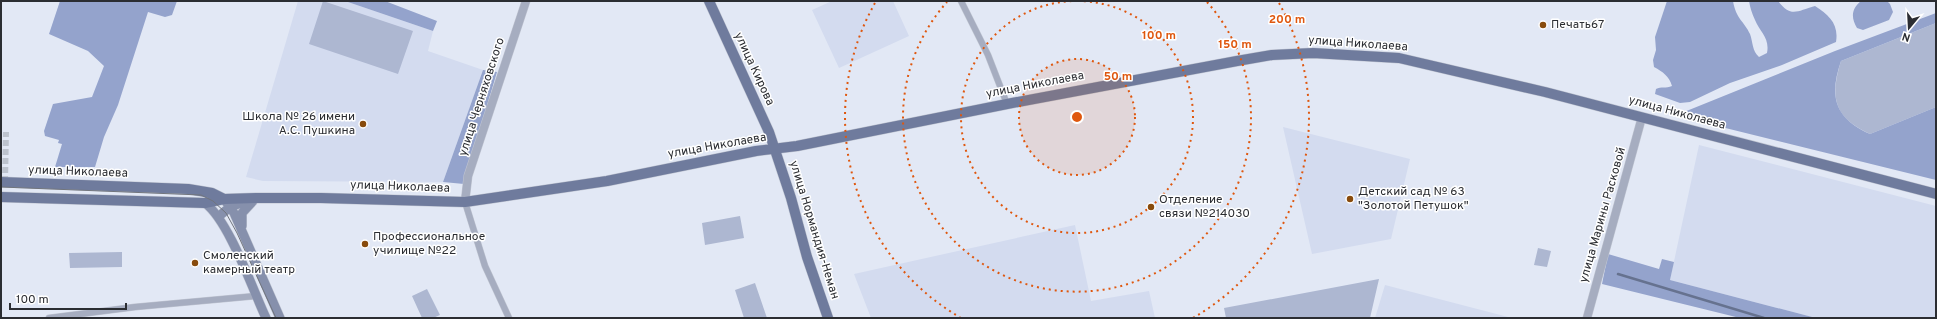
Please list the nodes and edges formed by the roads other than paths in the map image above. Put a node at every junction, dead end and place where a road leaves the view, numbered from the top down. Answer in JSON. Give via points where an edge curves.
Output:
{"nodes":[{"id":1,"x":526,"y":1,"type":"edge"},
{"id":2,"x":709,"y":1,"type":"edge"},
{"id":3,"x":961,"y":1,"type":"edge"},
{"id":4,"x":1007,"y":104,"type":"junction"},
{"id":5,"x":1642,"y":118,"type":"junction"},
{"id":6,"x":775,"y":149,"type":"junction"},
{"id":7,"x":2,"y":184,"type":"edge"},
{"id":8,"x":1936,"y":194,"type":"edge"},
{"id":9,"x":1,"y":197,"type":"edge"},
{"id":10,"x":258,"y":198,"type":"junction"},
{"id":11,"x":465,"y":202,"type":"junction"},
{"id":12,"x":227,"y":203,"type":"junction"},
{"id":13,"x":204,"y":204,"type":"junction"},
{"id":14,"x":218,"y":217,"type":"junction"},
{"id":15,"x":242,"y":231,"type":"junction"},
{"id":16,"x":256,"y":296,"type":"junction"},
{"id":17,"x":49,"y":318,"type":"edge"},
{"id":18,"x":266,"y":318,"type":"edge"},
{"id":19,"x":280,"y":318,"type":"edge"},
{"id":20,"x":509,"y":318,"type":"edge"},
{"id":21,"x":828,"y":318,"type":"edge"},
{"id":22,"x":1587,"y":318,"type":"edge"}],
"edges":[{"from":1,"to":11,"type":"street","name":"улица Черняховского","via":[[468,176]]},
{"from":2,"to":6,"type":"main road","name":"улица Кирова"},
{"from":3,"to":4,"type":"street","via":[[988,55]]},
{"from":4,"to":5,"type":"main road","name":"улица Николаева","via":[[1258,57],[1313,53],[1399,58],[1532,88]]},
{"from":4,"to":6,"type":"main road","name":"улица Николаева"},
{"from":5,"to":8,"type":"main road","name":"улица Николаева"},
{"from":5,"to":22,"type":"street","name":"улица Марины Расковой"},
{"from":6,"to":11,"type":"main road","name":"улица Николаева","via":[[607,181]]},
{"from":6,"to":21,"type":"main road","name":"улица Нормандия-Неман"},
{"from":7,"to":12,"type":"main road","name":"улица Николаева","via":[[188,189],[212,193]]},
{"from":9,"to":13,"type":"main road","name":"улица Николаева"},
{"from":10,"to":11,"type":"main road","name":"улица Николаева"},
{"from":10,"to":12,"type":"main road","name":"улица Николаева"},
{"from":10,"to":15,"type":"main road","via":[[242,213]]},
{"from":11,"to":20,"type":"street","via":[[485,266]]},
{"from":12,"to":13,"type":"main road","name":"улица Николаева"},
{"from":12,"to":14,"type":"main road"},
{"from":12,"to":15,"type":"main road"},
{"from":13,"to":14,"type":"main road"},
{"from":14,"to":16,"type":"main road"},
{"from":15,"to":19,"type":"main road"},
{"from":16,"to":17,"type":"street"},
{"from":16,"to":18,"type":"main road"}]}
